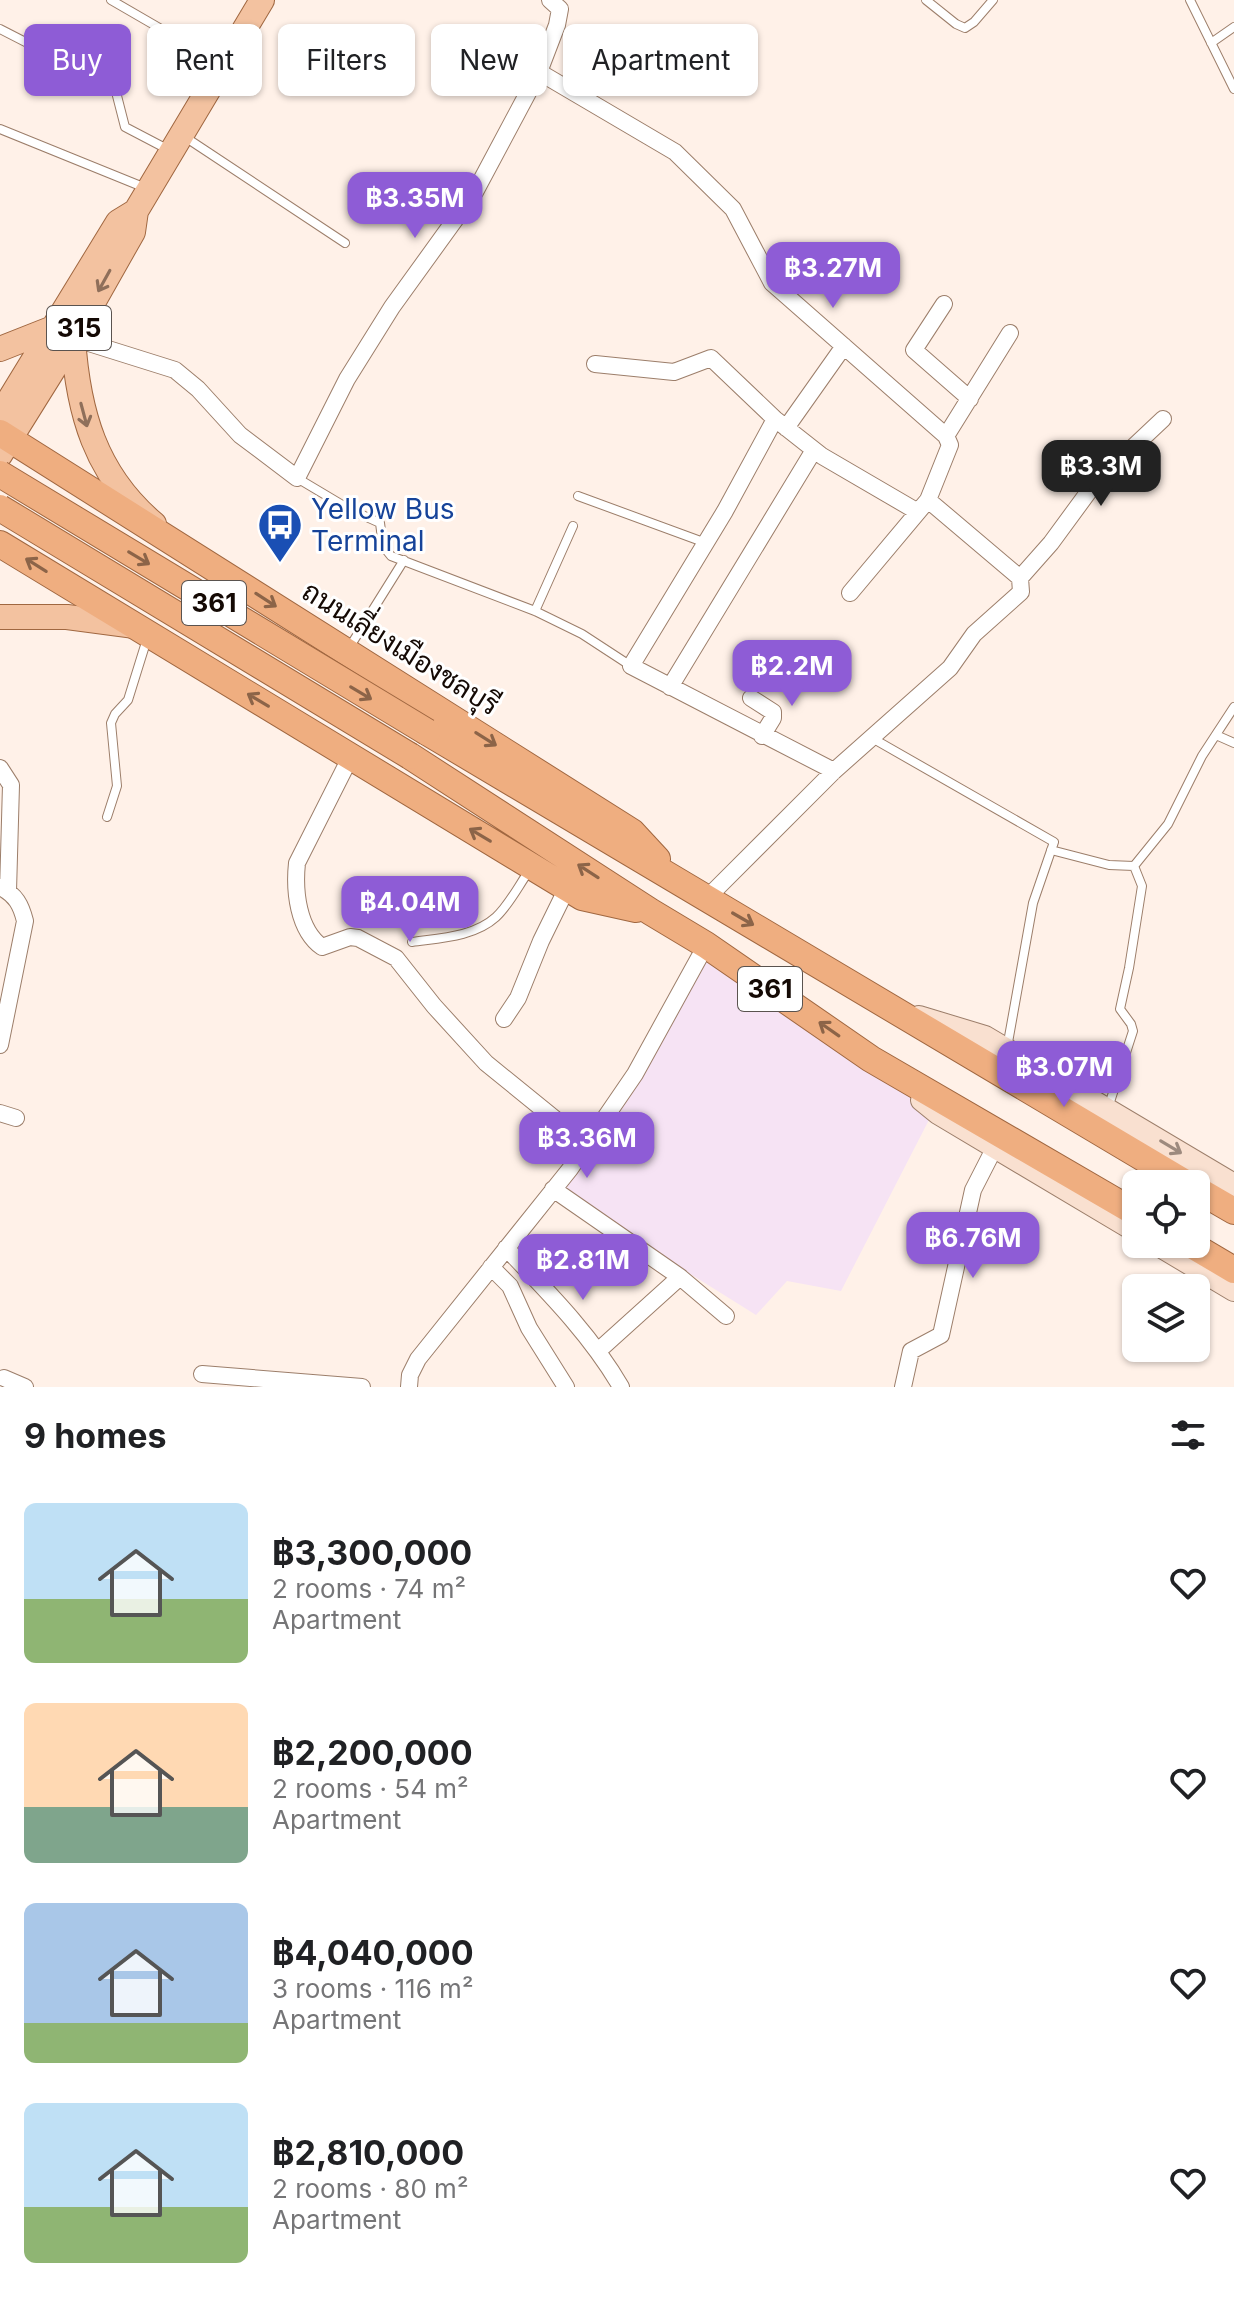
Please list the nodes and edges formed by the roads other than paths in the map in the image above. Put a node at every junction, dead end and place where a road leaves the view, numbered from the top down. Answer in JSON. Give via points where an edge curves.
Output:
{"nodes":[{"id":1,"x":111,"y":0,"type":"edge"},
{"id":2,"x":262,"y":0,"type":"edge"},
{"id":3,"x":550,"y":0,"type":"edge"},
{"id":4,"x":926,"y":0,"type":"edge"},
{"id":5,"x":993,"y":0,"type":"edge"},
{"id":6,"x":1190,"y":0,"type":"edge"},
{"id":7,"x":152,"y":24,"type":"edge"},
{"id":8,"x":247,"y":24,"type":"edge"},
{"id":9,"x":1234,"y":27,"type":"edge"},
{"id":10,"x":0,"y":29,"type":"edge"},
{"id":11,"x":1211,"y":43,"type":"junction"},
{"id":12,"x":547,"y":51,"type":"edge"},
{"id":13,"x":547,"y":77,"type":"edge"},
{"id":14,"x":1234,"y":89,"type":"edge"},
{"id":15,"x":204,"y":96,"type":"edge"},
{"id":16,"x":526,"y":96,"type":"edge"},
{"id":17,"x":0,"y":129,"type":"edge"},
{"id":18,"x":176,"y":143,"type":"junction"},
{"id":19,"x":148,"y":190,"type":"junction"},
{"id":20,"x":345,"y":243,"type":"dead end"},
{"id":21,"x":944,"y":304,"type":"dead end"},
{"id":22,"x":63,"y":333,"type":"junction"},
{"id":23,"x":1010,"y":333,"type":"dead end"},
{"id":24,"x":844,"y":346,"type":"junction"},
{"id":25,"x":0,"y":349,"type":"edge"},
{"id":26,"x":595,"y":364,"type":"dead end"},
{"id":27,"x":970,"y":399,"type":"junction"},
{"id":28,"x":0,"y":415,"type":"edge"},
{"id":29,"x":1163,"y":419,"type":"dead end"},
{"id":30,"x":781,"y":424,"type":"junction"},
{"id":31,"x":946,"y":436,"type":"junction"},
{"id":32,"x":3,"y":442,"type":"edge"},
{"id":33,"x":814,"y":450,"type":"junction"},
{"id":34,"x":63,"y":471,"type":"junction"},
{"id":35,"x":0,"y":474,"type":"edge"},
{"id":36,"x":297,"y":478,"type":"junction"},
{"id":37,"x":578,"y":496,"type":"dead end"},
{"id":38,"x":923,"y":506,"type":"junction"},
{"id":39,"x":0,"y":508,"type":"edge"},
{"id":40,"x":573,"y":526,"type":"dead end"},
{"id":41,"x":707,"y":543,"type":"junction"},
{"id":42,"x":178,"y":544,"type":"junction"},
{"id":43,"x":3,"y":545,"type":"edge"},
{"id":44,"x":404,"y":560,"type":"junction"},
{"id":45,"x":1020,"y":578,"type":"junction"},
{"id":46,"x":850,"y":593,"type":"dead end"},
{"id":47,"x":535,"y":611,"type":"junction"},
{"id":48,"x":0,"y":617,"type":"edge"},
{"id":49,"x":142,"y":630,"type":"junction"},
{"id":50,"x":347,"y":652,"type":"junction"},
{"id":51,"x":631,"y":666,"type":"junction"},
{"id":52,"x":670,"y":687,"type":"junction"},
{"id":53,"x":751,"y":698,"type":"dead end"},
{"id":54,"x":1234,"y":707,"type":"edge"},
{"id":55,"x":1216,"y":735,"type":"junction"},
{"id":56,"x":762,"y":736,"type":"junction"},
{"id":57,"x":872,"y":738,"type":"junction"},
{"id":58,"x":1234,"y":743,"type":"edge"},
{"id":59,"x":351,"y":756,"type":"junction"},
{"id":60,"x":0,"y":768,"type":"edge"},
{"id":61,"x":834,"y":771,"type":"junction"},
{"id":62,"x":107,"y":817,"type":"dead end"},
{"id":63,"x":1051,"y":850,"type":"junction"},
{"id":64,"x":1134,"y":866,"type":"junction"},
{"id":65,"x":532,"y":867,"type":"junction"},
{"id":66,"x":676,"y":880,"type":"junction"},
{"id":67,"x":567,"y":888,"type":"junction"},
{"id":68,"x":4,"y":889,"type":"edge"},
{"id":69,"x":707,"y":898,"type":"junction"},
{"id":70,"x":651,"y":912,"type":"junction"},
{"id":71,"x":412,"y":942,"type":"dead end"},
{"id":72,"x":706,"y":945,"type":"junction"},
{"id":73,"x":902,"y":1013,"type":"junction"},
{"id":74,"x":504,"y":1019,"type":"dead end"},
{"id":75,"x":0,"y":1045,"type":"edge"},
{"id":76,"x":1007,"y":1049,"type":"junction"},
{"id":77,"x":871,"y":1059,"type":"junction"},
{"id":78,"x":1107,"y":1108,"type":"junction"},
{"id":79,"x":587,"y":1145,"type":"junction"},
{"id":80,"x":995,"y":1147,"type":"junction"},
{"id":81,"x":1163,"y":1170,"type":"edge"},
{"id":82,"x":1234,"y":1185,"type":"edge"},
{"id":83,"x":553,"y":1189,"type":"junction"},
{"id":84,"x":1210,"y":1197,"type":"edge"},
{"id":85,"x":1122,"y":1205,"type":"edge"},
{"id":86,"x":1234,"y":1211,"type":"edge"},
{"id":87,"x":1122,"y":1223,"type":"edge"},
{"id":88,"x":506,"y":1248,"type":"junction"},
{"id":89,"x":1210,"y":1256,"type":"edge"},
{"id":90,"x":1180,"y":1258,"type":"edge"},
{"id":91,"x":491,"y":1267,"type":"junction"},
{"id":92,"x":1234,"y":1270,"type":"edge"},
{"id":93,"x":680,"y":1277,"type":"junction"},
{"id":94,"x":1234,"y":1290,"type":"edge"},
{"id":95,"x":726,"y":1316,"type":"dead end"},
{"id":96,"x":598,"y":1351,"type":"junction"},
{"id":97,"x":202,"y":1374,"type":"dead end"},
{"id":98,"x":4,"y":1378,"type":"dead end"},
{"id":99,"x":25,"y":1387,"type":"edge"},
{"id":100,"x":362,"y":1387,"type":"edge"},
{"id":101,"x":409,"y":1387,"type":"edge"},
{"id":102,"x":566,"y":1387,"type":"edge"},
{"id":103,"x":621,"y":1387,"type":"edge"},
{"id":104,"x":903,"y":1387,"type":"edge"}],
"edges":[{"from":1,"to":7,"type":"lane"},
{"from":2,"to":8,"type":"main road","number":"315"},
{"from":3,"to":12,"type":"street","via":[[560,9]]},
{"from":4,"to":5,"type":"lane","via":[[965,28]]},
{"from":6,"to":11,"type":"lane"},
{"from":9,"to":11,"type":"lane"},
{"from":10,"to":18,"type":"lane","via":[[115,88],[125,127]]},
{"from":11,"to":14,"type":"lane"},
{"from":13,"to":24,"type":"street","via":[[675,152],[733,209],[772,283]]},
{"from":15,"to":18,"type":"main road","number":"315"},
{"from":16,"to":36,"type":"street","via":[[475,192],[347,379]]},
{"from":17,"to":19,"type":"lane"},
{"from":18,"to":19,"type":"main road","number":"315"},
{"from":18,"to":20,"type":"lane"},
{"from":19,"to":22,"type":"main road","number":"315","via":[[136,211],[118,222]]},
{"from":21,"to":27,"type":"street","via":[[914,350]]},
{"from":22,"to":25,"type":"main road"},
{"from":22,"to":28,"type":"main road","number":"315"},
{"from":22,"to":32,"type":"main road","number":"315"},
{"from":22,"to":36,"type":"street","via":[[175,370],[240,435]]},
{"from":22,"to":42,"type":"main road","one_way":true,"via":[[89,432],[111,475],[141,513]]},
{"from":23,"to":27,"type":"street"},
{"from":24,"to":30,"type":"street"},
{"from":24,"to":31,"type":"street"},
{"from":26,"to":30,"type":"street","via":[[674,372],[711,358]]},
{"from":27,"to":31,"type":"street"},
{"from":29,"to":45,"type":"street","via":[[1095,483]]},
{"from":30,"to":33,"type":"street"},
{"from":30,"to":41,"type":"street"},
{"from":31,"to":38,"type":"street","via":[[950,445]]},
{"from":32,"to":34,"type":"highway","name":"ถนนเลี่ยงเมืองชลบุรี","number":"361"},
{"from":33,"to":38,"type":"street"},
{"from":33,"to":52,"type":"street"},
{"from":34,"to":42,"type":"highway","name":"ถนนเลี่ยงเมืองชลบุรี","number":"361"},
{"from":34,"to":43,"type":"highway","via":[[46,475],[18,496]]},
{"from":35,"to":66,"type":"highway","name":"ถนนเลี่ยงเมืองชลบุรี","number":"361","one_way":true,"bridge":true},
{"from":36,"to":44,"type":"lane","via":[[380,523],[383,546]]},
{"from":37,"to":41,"type":"lane"},
{"from":38,"to":45,"type":"street"},
{"from":38,"to":46,"type":"street"},
{"from":70,"to":39,"type":"highway","number":"361","one_way":true,"bridge":true,"via":[[410,756]]},
{"from":40,"to":47,"type":"lane"},
{"from":41,"to":51,"type":"street"},
{"from":42,"to":50,"type":"highway","name":"ถนนเลี่ยงเมืองชลบุรี","number":"361","one_way":true},
{"from":49,"to":43,"type":"highway","number":"361","one_way":true},
{"from":44,"to":47,"type":"lane"},
{"from":44,"to":50,"type":"lane"},
{"from":45,"to":57,"type":"street","via":[[1021,592],[974,634],[950,668]]},
{"from":47,"to":51,"type":"lane"},
{"from":48,"to":49,"type":"main road","via":[[67,617]]},
{"from":59,"to":49,"type":"highway","number":"361","one_way":true},
{"from":49,"to":62,"type":"lane","via":[[128,700],[111,723],[117,786]]},
{"from":50,"to":66,"type":"highway","name":"ถนนเลี่ยงเมืองชลบุรี","number":"361","one_way":true,"via":[[632,832]]},
{"from":51,"to":52,"type":"street"},
{"from":52,"to":56,"type":"street"},
{"from":53,"to":56,"type":"street","via":[[773,712]]},
{"from":54,"to":55,"type":"lane"},
{"from":55,"to":58,"type":"lane"},
{"from":55,"to":64,"type":"lane","via":[[1168,824]]},
{"from":56,"to":61,"type":"street"},
{"from":57,"to":61,"type":"street"},
{"from":57,"to":63,"type":"lane","via":[[1054,842]]},
{"from":65,"to":59,"type":"highway","number":"361","one_way":true},
{"from":59,"to":79,"type":"street","via":[[297,863],[295,881],[307,932],[322,947],[358,938],[396,958],[486,1063]]},
{"from":60,"to":68,"type":"street","via":[[11,785]]},
{"from":61,"to":69,"type":"street"},
{"from":63,"to":64,"type":"lane"},
{"from":63,"to":76,"type":"lane","via":[[1033,903]]},
{"from":64,"to":78,"type":"lane","via":[[1142,886],[1120,1009],[1133,1031]]},
{"from":65,"to":67,"type":"highway","number":"361"},
{"from":65,"to":71,"type":"lane","via":[[485,926]]},
{"from":66,"to":69,"type":"highway","name":"ถนนเลี่ยงเมืองชลบุรี","number":"361"},
{"from":67,"to":70,"type":"highway","number":"361","via":[[582,897]]},
{"from":67,"to":74,"type":"street"},
{"from":68,"to":75,"type":"street","via":[[21,904],[25,921]]},
{"from":69,"to":73,"type":"highway","name":"ถนนเลี่ยงเมืองชลบุรี","number":"361","one_way":true},
{"from":70,"to":72,"type":"highway","number":"361"},
{"from":77,"to":72,"type":"highway","number":"361","one_way":true},
{"from":72,"to":79,"type":"street","via":[[635,1074]]},
{"from":73,"to":76,"type":"main road","number":"361","via":[[985,1037]]},
{"from":73,"to":81,"type":"highway","name":"ถนนเลี่ยงเมืองชลบุรี","number":"361"},
{"from":76,"to":78,"type":"main road","number":"361"},
{"from":77,"to":80,"type":"main road","number":"361","via":[[938,1113]]},
{"from":77,"to":85,"type":"highway","number":"361"},
{"from":78,"to":82,"type":"main road","number":"361","one_way":true},
{"from":79,"to":83,"type":"street"},
{"from":80,"to":87,"type":"main road","number":"361"},
{"from":80,"to":104,"type":"street","via":[[973,1190],[941,1335],[911,1351]]},
{"from":83,"to":88,"type":"street"},
{"from":83,"to":93,"type":"street"},
{"from":84,"to":86,"type":"highway"},
{"from":88,"to":91,"type":"street"},
{"from":88,"to":96,"type":"street"},
{"from":89,"to":92,"type":"highway"},
{"from":90,"to":94,"type":"main road"},
{"from":91,"to":101,"type":"street","via":[[418,1359]]},
{"from":91,"to":102,"type":"street","via":[[510,1286]]},
{"from":93,"to":95,"type":"street"},
{"from":93,"to":96,"type":"street"},
{"from":96,"to":103,"type":"street"},
{"from":97,"to":100,"type":"street"},
{"from":98,"to":99,"type":"street"}]}
